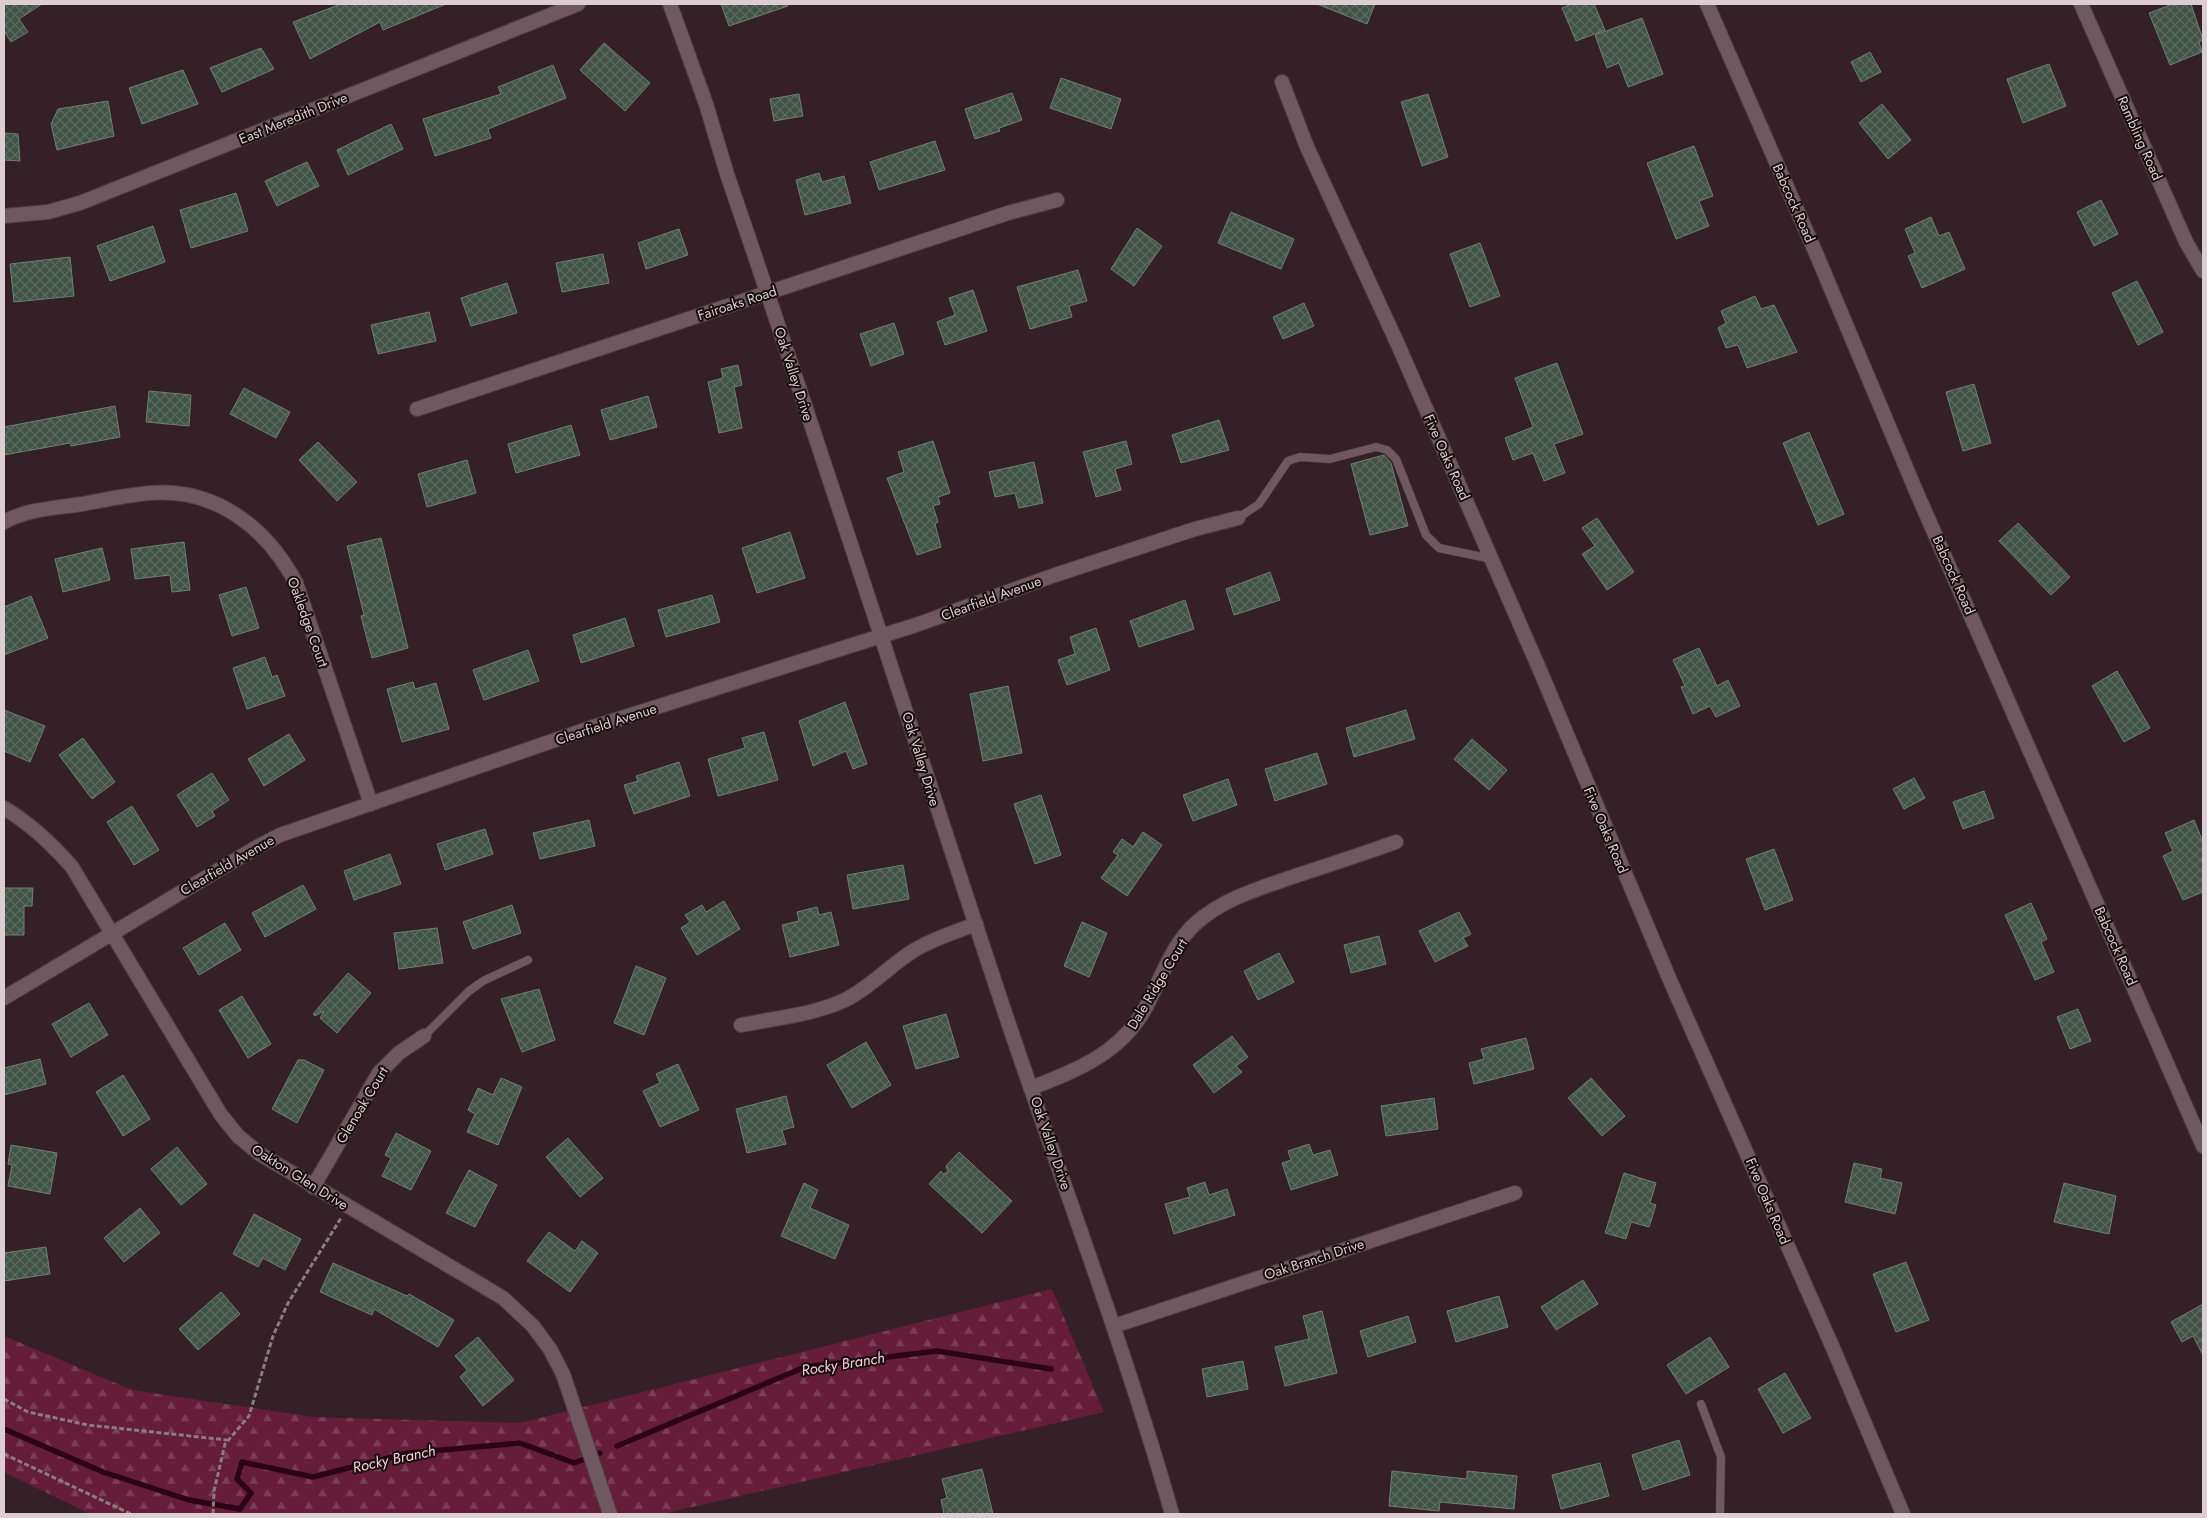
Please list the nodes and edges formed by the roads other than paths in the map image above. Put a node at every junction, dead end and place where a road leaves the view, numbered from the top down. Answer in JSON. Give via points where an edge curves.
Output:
{"nodes":[{"id":1,"x":578,"y":4,"type":"edge"},
{"id":2,"x":670,"y":4,"type":"edge"},
{"id":3,"x":1707,"y":4,"type":"edge"},
{"id":4,"x":2081,"y":4,"type":"edge"},
{"id":5,"x":1282,"y":82,"type":"dead end"},
{"id":6,"x":1057,"y":200,"type":"dead end"},
{"id":7,"x":4,"y":216,"type":"edge"},
{"id":8,"x":2203,"y":271,"type":"edge"},
{"id":9,"x":768,"y":293,"type":"junction"},
{"id":10,"x":417,"y":409,"type":"dead end"},
{"id":11,"x":1238,"y":518,"type":"joint"},
{"id":12,"x":4,"y":522,"type":"edge"},
{"id":13,"x":1492,"y":559,"type":"junction"},
{"id":14,"x":882,"y":635,"type":"junction"},
{"id":15,"x":371,"y":804,"type":"junction"},
{"id":16,"x":4,"y":808,"type":"edge"},
{"id":17,"x":1396,"y":842,"type":"dead end"},
{"id":18,"x":976,"y":924,"type":"junction"},
{"id":19,"x":112,"y":933,"type":"junction"},
{"id":20,"x":528,"y":960,"type":"dead end"},
{"id":21,"x":4,"y":998,"type":"edge"},
{"id":22,"x":741,"y":1024,"type":"dead end"},
{"id":23,"x":424,"y":1036,"type":"joint"},
{"id":24,"x":1032,"y":1088,"type":"junction"},
{"id":25,"x":2203,"y":1146,"type":"edge"},
{"id":26,"x":313,"y":1187,"type":"junction"},
{"id":27,"x":1515,"y":1193,"type":"dead end"},
{"id":28,"x":1114,"y":1326,"type":"junction"},
{"id":29,"x":1701,"y":1404,"type":"dead end"},
{"id":30,"x":610,"y":1514,"type":"edge"},
{"id":31,"x":1172,"y":1514,"type":"edge"},
{"id":32,"x":1720,"y":1514,"type":"edge"},
{"id":33,"x":1903,"y":1514,"type":"edge"}],
"edges":[{"from":1,"to":7,"type":"street","name":"East Meredith Drive","via":[[80,203],[48,212]]},
{"from":2,"to":9,"type":"street","name":"Oak Valley Drive"},
{"from":3,"to":25,"type":"street","name":"Babcock Road"},
{"from":4,"to":8,"type":"street","name":"Rambling Road","via":[[2186,242]]},
{"from":5,"to":13,"type":"street","name":"Five Oaks Road","via":[[1307,147],[1400,347]]},
{"from":6,"to":9,"type":"street","name":"Fairoaks Road","via":[[1008,213]]},
{"from":9,"to":10,"type":"street","name":"Fairoaks Road"},
{"from":9,"to":14,"type":"street","name":"Oak Valley Drive"},
{"from":11,"to":13,"type":"lane","via":[[1259,504],[1288,461],[1300,457],[1330,459],[1376,447],[1387,450],[1396,459],[1426,535],[1439,548]]},
{"from":11,"to":14,"type":"street","name":"Clearfield Avenue","via":[[1195,529]]},
{"from":12,"to":15,"type":"street","name":"Oakledge Court","via":[[28,513],[150,493],[176,493],[226,508],[248,522],[284,559],[296,583]]},
{"from":13,"to":33,"type":"street","name":"Five Oaks Road","via":[[1669,978]]},
{"from":14,"to":15,"type":"street","name":"Clearfield Avenue","via":[[590,728]]},
{"from":14,"to":18,"type":"street","name":"Oak Valley Drive"},
{"from":15,"to":19,"type":"street","name":"Clearfield Avenue","via":[[280,835]]},
{"from":16,"to":19,"type":"street","name":"Oakton Glen Drive","via":[[29,823],[52,843],[72,867]]},
{"from":17,"to":24,"type":"street","name":"Dale Ridge Court","via":[[1243,894],[1217,908],[1196,923],[1180,941],[1130,1031],[1112,1049],[1092,1063]]},
{"from":18,"to":22,"type":"street","via":[[912,951],[870,985],[845,1000],[818,1010]]},
{"from":18,"to":24,"type":"street","name":"Oak Valley Drive"},
{"from":19,"to":21,"type":"street","name":"Clearfield Avenue"},
{"from":19,"to":26,"type":"street","name":"Oakton Glen Drive","via":[[221,1115],[238,1136],[260,1154]]},
{"from":20,"to":23,"type":"lane","via":[[469,991]]},
{"from":23,"to":26,"type":"street","name":"Glenoak Court","via":[[386,1064]]},
{"from":24,"to":28,"type":"street","name":"Oak Valley Drive"},
{"from":26,"to":30,"type":"street","name":"Oakton Glen Drive","via":[[495,1293],[533,1326],[563,1374]]},
{"from":27,"to":28,"type":"street","name":"Oak Branch Drive"},
{"from":28,"to":31,"type":"street","name":"Oak Valley Drive"},
{"from":29,"to":32,"type":"lane","via":[[1722,1456]]}]}
